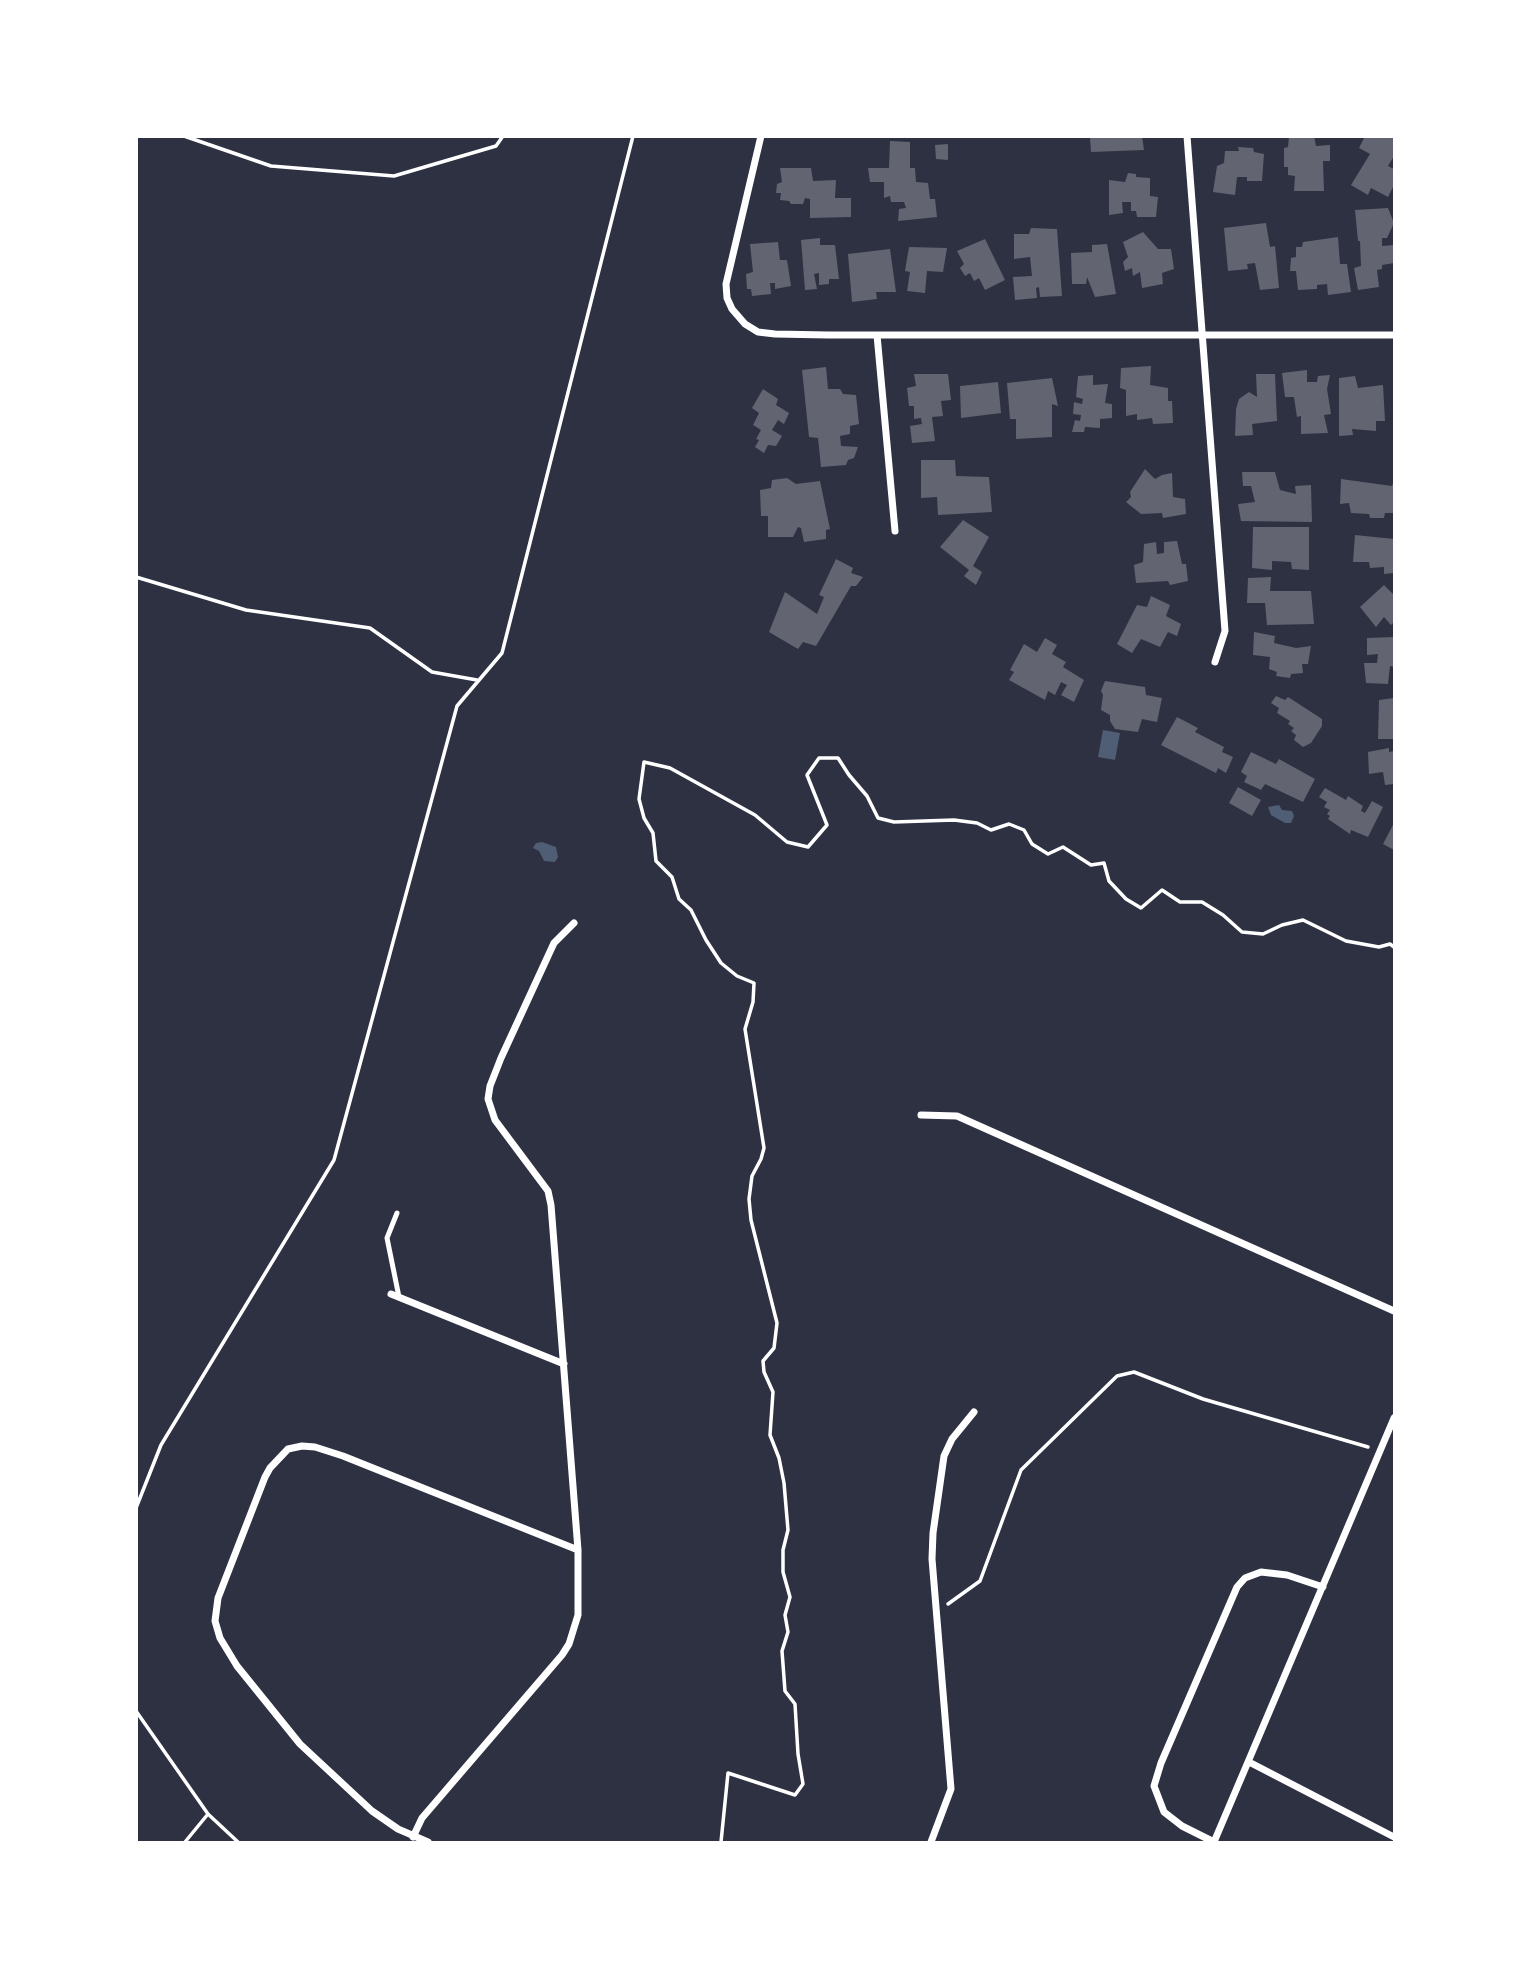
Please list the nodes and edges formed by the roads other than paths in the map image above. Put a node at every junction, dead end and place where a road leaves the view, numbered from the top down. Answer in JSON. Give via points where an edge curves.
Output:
{"nodes":[{"id":1,"x":761,"y":136,"type":"edge"},
{"id":2,"x":1187,"y":136,"type":"edge"},
{"id":3,"x":1202,"y":334,"type":"junction"},
{"id":4,"x":877,"y":335,"type":"junction"},
{"id":5,"x":1395,"y":335,"type":"edge"},
{"id":6,"x":895,"y":531,"type":"dead end"},
{"id":7,"x":1215,"y":662,"type":"dead end"},
{"id":8,"x":574,"y":923,"type":"dead end"},
{"id":9,"x":921,"y":1115,"type":"dead end"},
{"id":10,"x":397,"y":1213,"type":"dead end"},
{"id":11,"x":395,"y":1295,"type":"joint"},
{"id":12,"x":1395,"y":1311,"type":"edge"},
{"id":13,"x":564,"y":1364,"type":"junction"},
{"id":14,"x":974,"y":1412,"type":"dead end"},
{"id":15,"x":1395,"y":1418,"type":"edge"},
{"id":16,"x":578,"y":1550,"type":"junction"},
{"id":17,"x":1322,"y":1587,"type":"junction"},
{"id":18,"x":1249,"y":1762,"type":"junction"},
{"id":19,"x":413,"y":1837,"type":"junction"},
{"id":20,"x":1395,"y":1837,"type":"edge"},
{"id":21,"x":1214,"y":1842,"type":"edge"},
{"id":22,"x":428,"y":1843,"type":"edge"},
{"id":23,"x":931,"y":1843,"type":"edge"}],
"edges":[{"from":1,"to":4,"type":"street","via":[[730,262],[727,298],[753,330]]},
{"from":2,"to":3,"type":"street"},
{"from":3,"to":4,"type":"street"},
{"from":3,"to":5,"type":"street"},
{"from":3,"to":7,"type":"street","via":[[1225,631]]},
{"from":4,"to":6,"type":"street"},
{"from":8,"to":13,"type":"street","via":[[554,943],[501,1058],[488,1099],[495,1120],[549,1194]]},
{"from":9,"to":12,"type":"street","via":[[957,1116]]},
{"from":10,"to":11,"type":"lane","via":[[387,1238]]},
{"from":11,"to":13,"type":"street"},
{"from":13,"to":16,"type":"street"},
{"from":14,"to":23,"type":"street","via":[[951,1439],[944,1456],[933,1533],[951,1789]]},
{"from":15,"to":17,"type":"street"},
{"from":16,"to":19,"type":"street","via":[[579,1606],[569,1644],[422,1818]]},
{"from":16,"to":19,"type":"street","via":[[327,1450],[295,1447],[270,1468],[218,1598],[217,1632],[237,1665],[300,1744],[372,1811]]},
{"from":17,"to":18,"type":"street"},
{"from":17,"to":21,"type":"street","via":[[1287,1575],[1261,1572],[1245,1578],[1237,1587],[1161,1763],[1154,1786],[1164,1812]]},
{"from":18,"to":20,"type":"street"},
{"from":18,"to":21,"type":"street"},
{"from":19,"to":22,"type":"street"}]}
